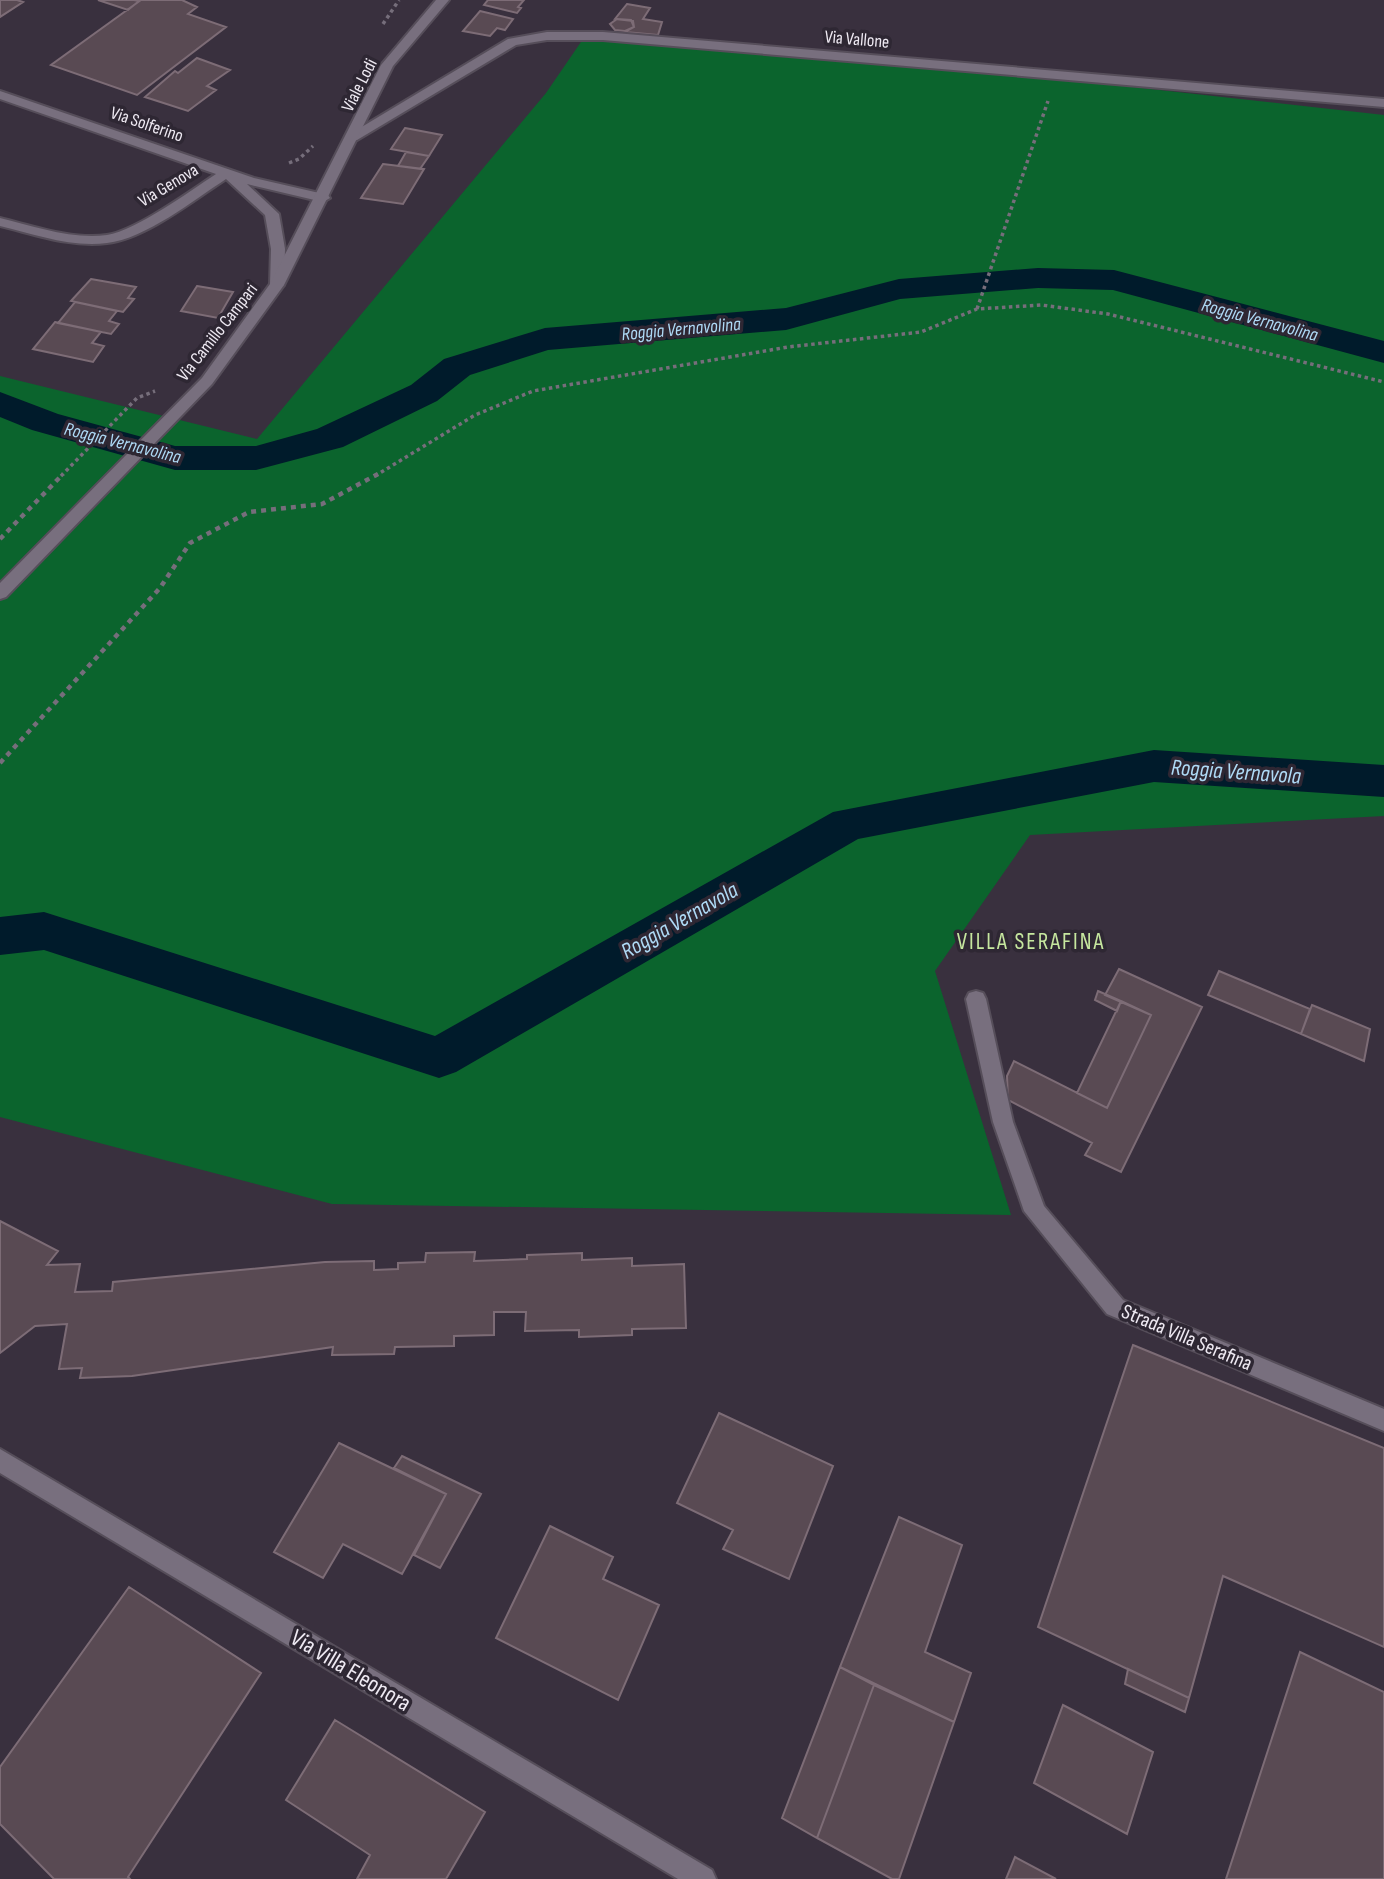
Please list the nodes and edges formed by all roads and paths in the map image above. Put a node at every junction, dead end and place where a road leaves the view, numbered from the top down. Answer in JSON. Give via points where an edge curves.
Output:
{"nodes":[{"id":1,"x":443,"y":0,"type":"edge"},
{"id":2,"x":1056,"y":73,"type":"junction"},
{"id":3,"x":0,"y":95,"type":"edge"},
{"id":4,"x":1384,"y":103,"type":"edge"},
{"id":5,"x":352,"y":137,"type":"junction"},
{"id":6,"x":227,"y":173,"type":"junction"},
{"id":7,"x":323,"y":198,"type":"junction"},
{"id":8,"x":0,"y":222,"type":"edge"},
{"id":9,"x":277,"y":285,"type":"junction"},
{"id":10,"x":977,"y":309,"type":"junction"},
{"id":11,"x":1384,"y":382,"type":"edge"},
{"id":12,"x":137,"y":398,"type":"dead end"},
{"id":13,"x":0,"y":539,"type":"edge"},
{"id":14,"x":0,"y":593,"type":"edge"},
{"id":15,"x":0,"y":763,"type":"edge"},
{"id":16,"x":976,"y":999,"type":"dead end"},
{"id":17,"x":1384,"y":1420,"type":"edge"},
{"id":18,"x":0,"y":1460,"type":"edge"},
{"id":19,"x":703,"y":1879,"type":"edge"}],
"edges":[{"from":1,"to":5,"type":"street","name":"Viale Lodi","via":[[387,65]]},
{"from":2,"to":4,"type":"street","name":"Via Vallone"},
{"from":2,"to":5,"type":"street","name":"Via Vallone","via":[[603,36],[547,36],[512,42]]},
{"from":2,"to":10,"type":"path"},
{"from":3,"to":6,"type":"street","name":"Via Solferino"},
{"from":5,"to":7,"type":"street","name":"Viale Lodi"},
{"from":6,"to":7,"type":"street","name":"Via Solferino"},
{"from":6,"to":8,"type":"street","name":"Via Genova","via":[[109,239]]},
{"from":6,"to":9,"type":"street","name":"Via Genova","via":[[272,214],[278,249]]},
{"from":7,"to":9,"type":"street","name":"Via Camillo Campari"},
{"from":9,"to":14,"type":"street","name":"Via Camillo Campari","via":[[206,381]]},
{"from":10,"to":11,"type":"path","via":[[1041,305],[1108,314]]},
{"from":10,"to":15,"type":"path","via":[[920,332],[788,347],[533,390],[475,415],[322,504],[249,512],[190,543],[160,588]]},
{"from":12,"to":13,"type":"path"},
{"from":16,"to":17,"type":"street","name":"Strada Villa Serafina","via":[[1003,1122],[1035,1211],[1115,1307]]},
{"from":18,"to":19,"type":"street","name":"Via Villa Eleonora"}]}
